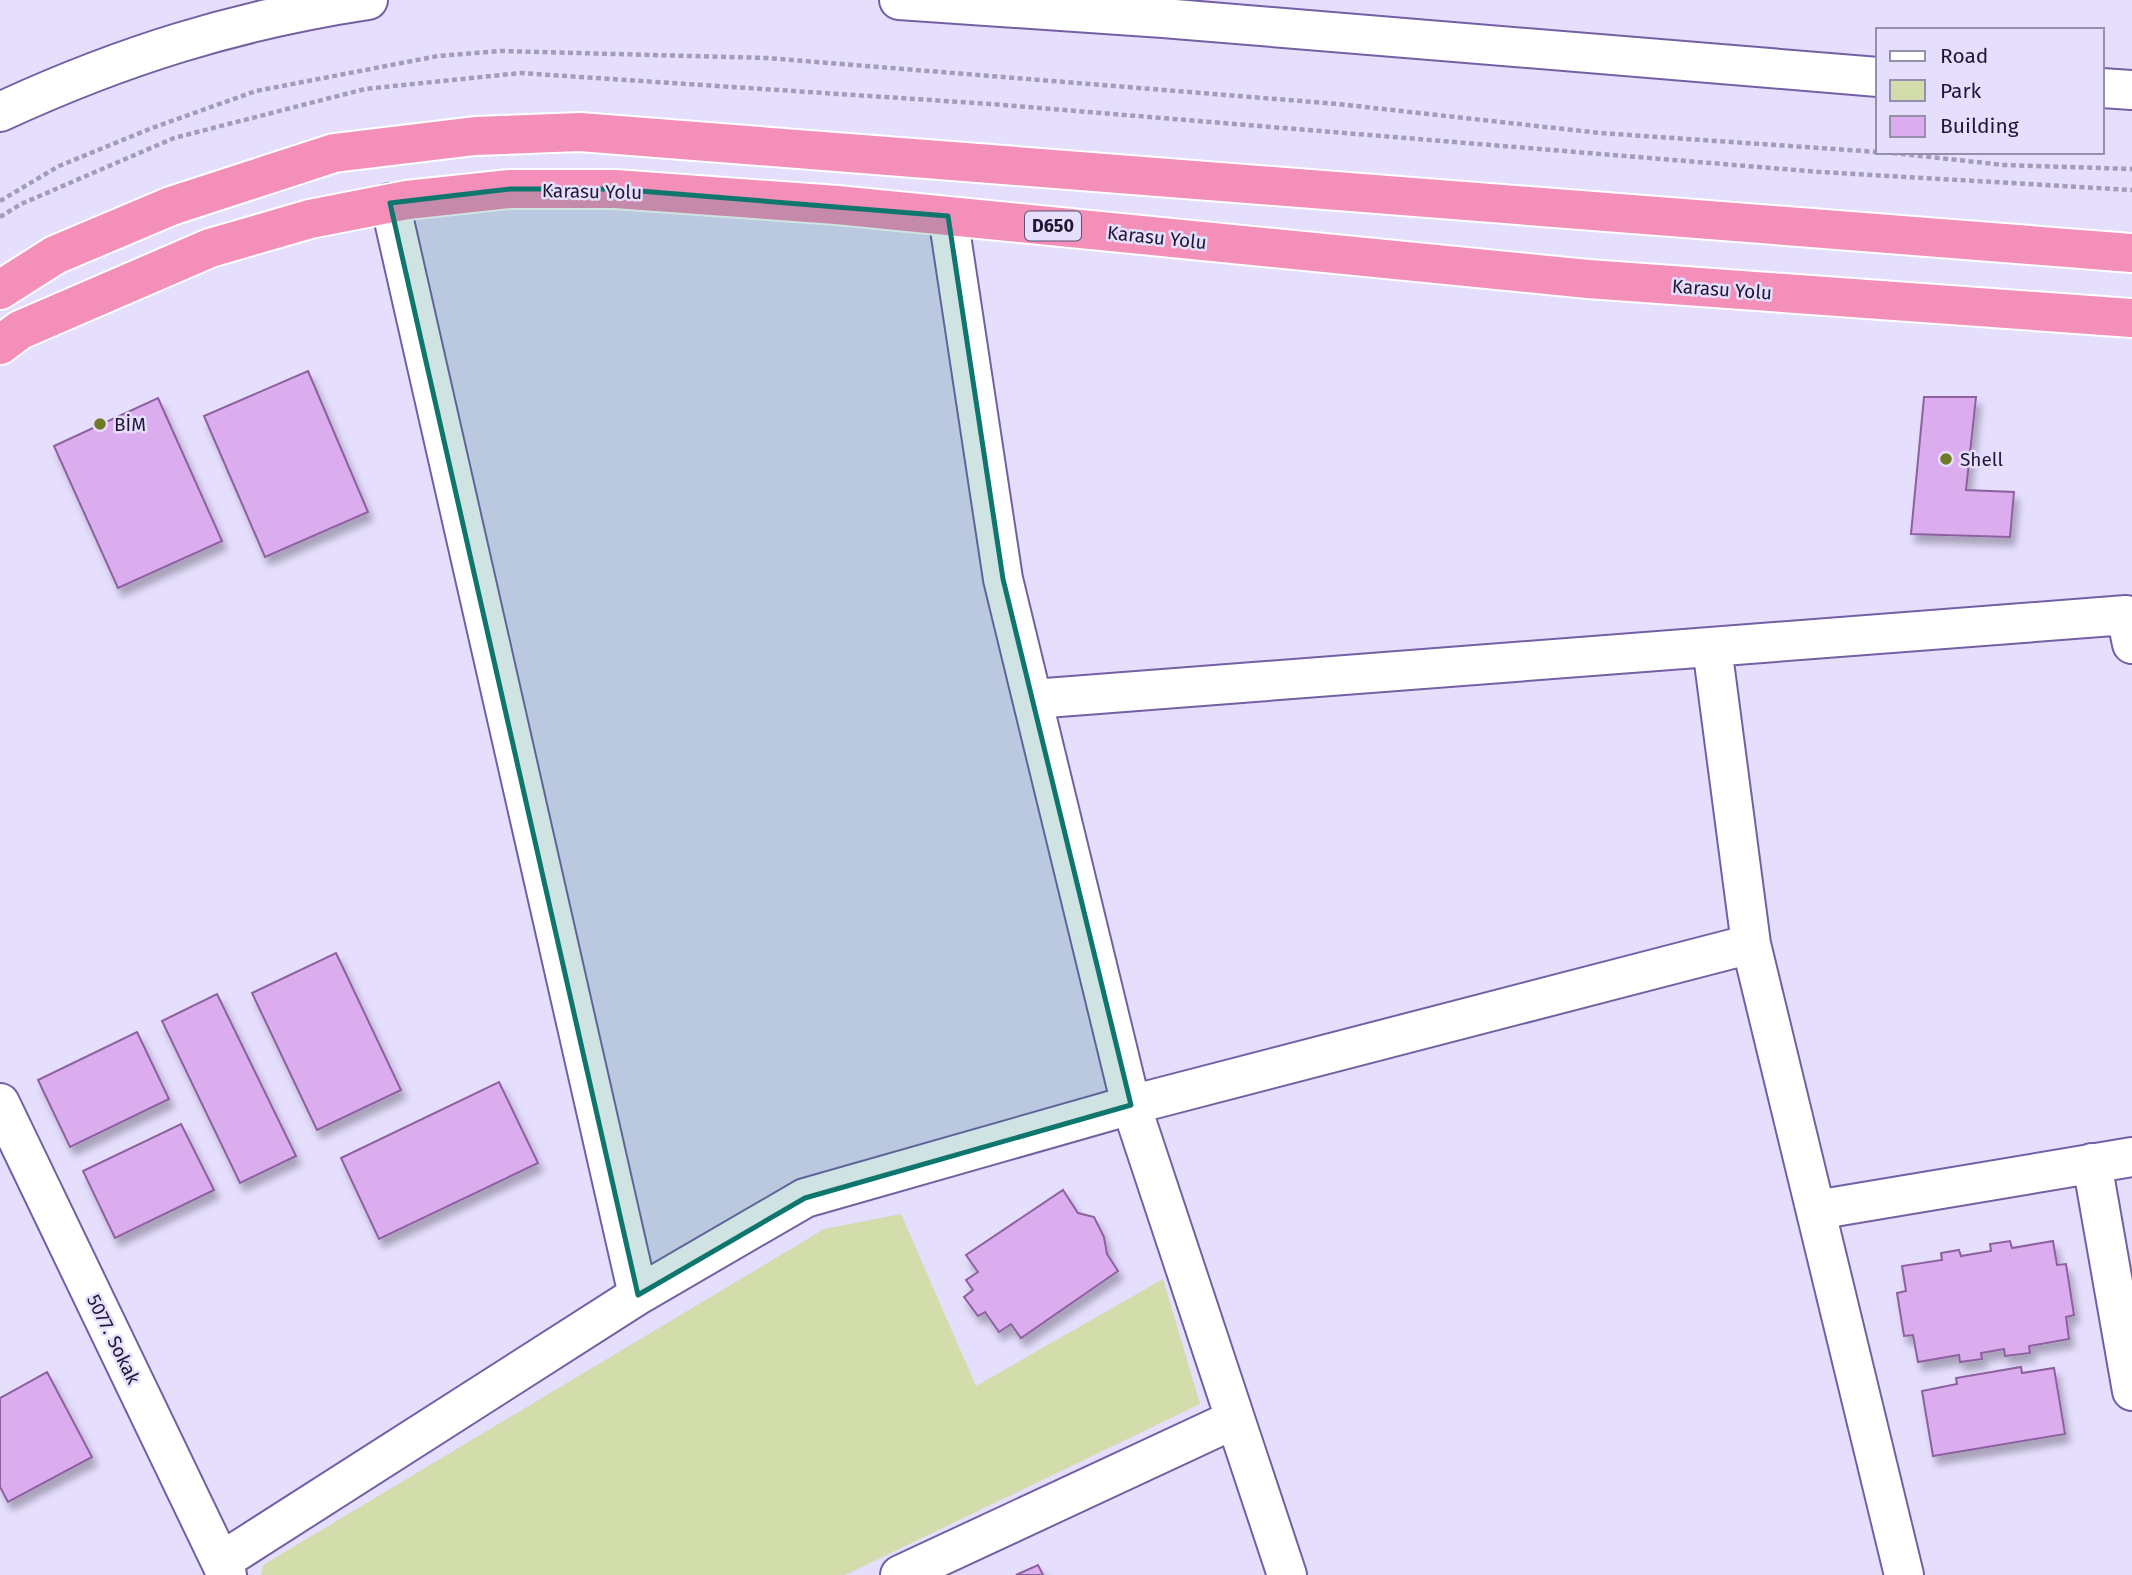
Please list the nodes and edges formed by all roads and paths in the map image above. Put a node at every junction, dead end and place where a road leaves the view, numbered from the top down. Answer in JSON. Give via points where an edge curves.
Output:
{"nodes":[{"id":1,"x":368,"y":0,"type":"edge"},
{"id":2,"x":900,"y":0,"type":"edge"},
{"id":3,"x":1876,"y":77,"type":"edge"},
{"id":4,"x":2104,"y":88,"type":"edge"},
{"id":5,"x":2132,"y":90,"type":"edge"},
{"id":6,"x":0,"y":112,"type":"edge"},
{"id":7,"x":1876,"y":152,"type":"edge"},
{"id":8,"x":1902,"y":154,"type":"edge"},
{"id":9,"x":2132,"y":169,"type":"edge"},
{"id":10,"x":0,"y":201,"type":"edge"},
{"id":11,"x":390,"y":203,"type":"junction"},
{"id":12,"x":948,"y":216,"type":"junction"},
{"id":13,"x":2132,"y":253,"type":"edge"},
{"id":14,"x":0,"y":290,"type":"edge"},
{"id":15,"x":2132,"y":318,"type":"edge"},
{"id":16,"x":0,"y":345,"type":"edge"},
{"id":17,"x":2132,"y":644,"type":"edge"},
{"id":18,"x":1712,"y":647,"type":"junction"},
{"id":19,"x":1033,"y":699,"type":"junction"},
{"id":20,"x":1751,"y":944,"type":"junction"},
{"id":21,"x":0,"y":1103,"type":"edge"},
{"id":22,"x":1131,"y":1105,"type":"junction"},
{"id":23,"x":2132,"y":1157,"type":"edge"},
{"id":24,"x":2092,"y":1163,"type":"junction"},
{"id":25,"x":1816,"y":1210,"type":"junction"},
{"id":26,"x":638,"y":1295,"type":"junction"},
{"id":27,"x":2132,"y":1391,"type":"edge"},
{"id":28,"x":1235,"y":1419,"type":"junction"},
{"id":29,"x":225,"y":1568,"type":"edge"},
{"id":30,"x":900,"y":1575,"type":"edge"},
{"id":31,"x":1287,"y":1575,"type":"edge"},
{"id":32,"x":1905,"y":1575,"type":"edge"}],
"edges":[{"from":1,"to":6,"type":"street","via":[[288,12],[162,46],[64,82]]},
{"from":2,"to":3,"type":"street"},
{"from":4,"to":5,"type":"street"},
{"from":7,"to":10,"type":"path","via":[[767,58],[501,51],[438,56],[256,91],[59,166]]},
{"from":8,"to":9,"type":"path","via":[[2004,165]]},
{"from":11,"to":12,"type":"highway","name":"Karasu Yolu","number":"D650","via":[[510,189],[615,189]]},
{"from":11,"to":16,"type":"highway","name":"Karasu Yolu","number":"D650","via":[[310,219],[210,248],[20,330]]},
{"from":11,"to":26,"type":"street"},
{"from":12,"to":15,"type":"highway","name":"Karasu Yolu","number":"D650","via":[[1588,279]]},
{"from":12,"to":19,"type":"street","via":[[1003,579]]},
{"from":13,"to":14,"type":"highway","via":[[580,132],[475,136],[334,153],[171,206],[55,255]]},
{"from":17,"to":18,"type":"street","via":[[2126,615]]},
{"from":18,"to":19,"type":"street"},
{"from":18,"to":20,"type":"street"},
{"from":19,"to":22,"type":"street"},
{"from":20,"to":22,"type":"street"},
{"from":20,"to":25,"type":"street"},
{"from":21,"to":29,"type":"street","name":"5077. Sokak"},
{"from":22,"to":26,"type":"street","via":[[805,1198]]},
{"from":22,"to":28,"type":"street"},
{"from":23,"to":24,"type":"street"},
{"from":24,"to":25,"type":"street"},
{"from":24,"to":27,"type":"street"},
{"from":25,"to":32,"type":"street"},
{"from":26,"to":29,"type":"street"},
{"from":28,"to":30,"type":"street"},
{"from":28,"to":31,"type":"street"}]}
